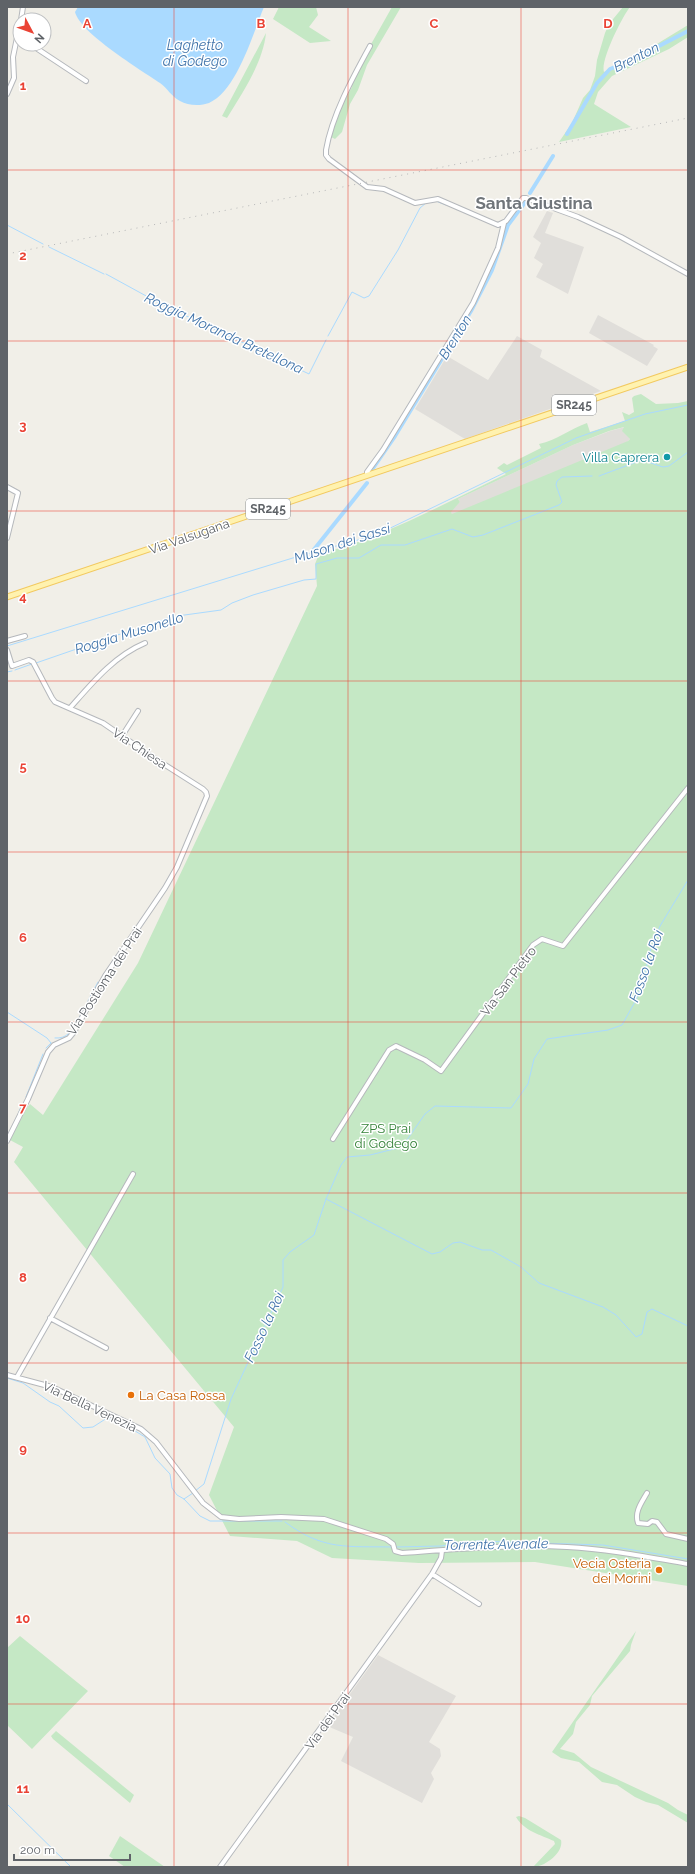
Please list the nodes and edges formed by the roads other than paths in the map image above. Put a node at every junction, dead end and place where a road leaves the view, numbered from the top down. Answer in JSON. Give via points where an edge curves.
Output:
{"nodes":[{"id":1,"x":370,"y":46,"type":"dead end"},
{"id":2,"x":14,"y":52,"type":"edge"},
{"id":3,"x":42,"y":52,"type":"edge"},
{"id":4,"x":86,"y":81,"type":"dead end"},
{"id":5,"x":7,"y":94,"type":"edge"},
{"id":6,"x":504,"y":226,"type":"junction"},
{"id":7,"x":688,"y":274,"type":"edge"},
{"id":8,"x":688,"y":367,"type":"edge"},
{"id":9,"x":461,"y":444,"type":"joint"},
{"id":10,"x":367,"y":476,"type":"junction"},
{"id":11,"x":7,"y":487,"type":"edge"},
{"id":12,"x":7,"y":538,"type":"edge"},
{"id":13,"x":7,"y":597,"type":"edge"},
{"id":14,"x":25,"y":636,"type":"dead end"},
{"id":15,"x":7,"y":641,"type":"edge"},
{"id":16,"x":145,"y":643,"type":"dead end"},
{"id":17,"x":7,"y":650,"type":"edge"},
{"id":18,"x":70,"y":708,"type":"junction"},
{"id":19,"x":138,"y":711,"type":"dead end"},
{"id":20,"x":122,"y":736,"type":"junction"},
{"id":21,"x":688,"y":788,"type":"edge"},
{"id":22,"x":207,"y":794,"type":"joint"},
{"id":23,"x":333,"y":1139,"type":"dead end"},
{"id":24,"x":7,"y":1141,"type":"edge"},
{"id":25,"x":132,"y":1174,"type":"dead end"},
{"id":26,"x":50,"y":1318,"type":"junction"},
{"id":27,"x":106,"y":1348,"type":"dead end"},
{"id":28,"x":7,"y":1375,"type":"edge"},
{"id":29,"x":17,"y":1377,"type":"junction"},
{"id":30,"x":647,"y":1493,"type":"dead end"},
{"id":31,"x":688,"y":1539,"type":"edge"},
{"id":32,"x":442,"y":1550,"type":"junction"},
{"id":33,"x":688,"y":1564,"type":"edge"},
{"id":34,"x":432,"y":1574,"type":"junction"},
{"id":35,"x":479,"y":1604,"type":"dead end"},
{"id":36,"x":220,"y":1867,"type":"edge"}],
"edges":[{"from":1,"to":6,"type":"street","via":[[339,110],[327,144],[326,155],[367,187],[384,189],[415,203],[438,199]]},
{"from":2,"to":5,"type":"street","via":[[14,78]]},
{"from":3,"to":4,"type":"street"},
{"from":6,"to":7,"type":"street","via":[[524,198],[529,199],[578,217],[621,237]]},
{"from":6,"to":10,"type":"street","via":[[492,266],[473,303],[367,472]]},
{"from":8,"to":9,"type":"main road","name":"SR245","number":"SR245"},
{"from":9,"to":10,"type":"main road","name":"Via Valsugana","number":"SR245"},
{"from":10,"to":13,"type":"main road","name":"Via Valsugana","number":"SR245"},
{"from":11,"to":12,"type":"street","via":[[18,493]]},
{"from":14,"to":15,"type":"street"},
{"from":16,"to":18,"type":"street","via":[[128,652],[108,668]]},
{"from":17,"to":18,"type":"street","name":"Via Chiesa","via":[[12,666],[29,660],[33,662],[52,698]]},
{"from":18,"to":20,"type":"street","name":"Via Chiesa","via":[[103,723]]},
{"from":19,"to":20,"type":"street"},
{"from":20,"to":22,"type":"street","name":"Via Chiesa"},
{"from":21,"to":23,"type":"street","name":"Via San Pietro","via":[[563,946],[542,939],[532,946],[441,1071],[396,1046],[389,1050]]},
{"from":22,"to":24,"type":"street","name":"Via Postioma dei Prai","via":[[165,888],[105,976],[74,1032],[48,1052]]},
{"from":25,"to":26,"type":"street"},
{"from":26,"to":27,"type":"street"},
{"from":26,"to":29,"type":"street"},
{"from":28,"to":29,"type":"street","name":"Via Bella Venezia"},
{"from":29,"to":32,"type":"street","name":"Via Bella Venezia","via":[[52,1387],[141,1429],[156,1442],[205,1505],[221,1517],[324,1519],[386,1539],[393,1548],[402,1553]]},
{"from":30,"to":31,"type":"street","via":[[638,1510],[638,1523],[657,1522],[666,1534]]},
{"from":32,"to":33,"type":"street","name":"Via Bella Venezia","via":[[477,1547],[569,1547]]},
{"from":32,"to":34,"type":"street","name":"Via dei Prai","via":[[441,1558]]},
{"from":34,"to":35,"type":"street"},
{"from":34,"to":36,"type":"street","name":"Via dei Prai"}]}
